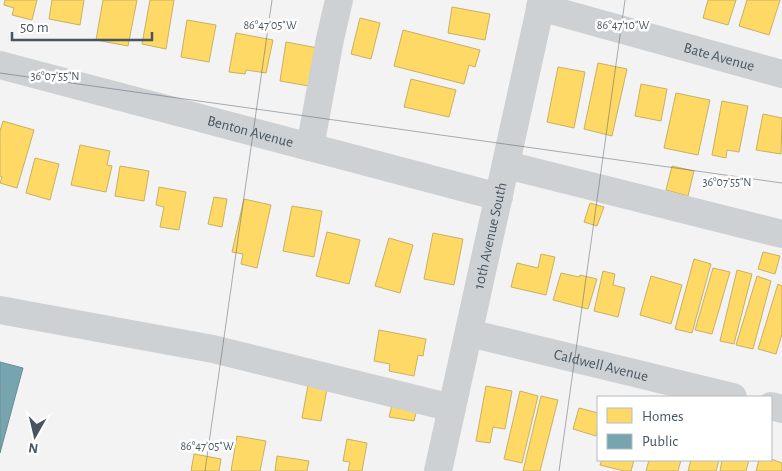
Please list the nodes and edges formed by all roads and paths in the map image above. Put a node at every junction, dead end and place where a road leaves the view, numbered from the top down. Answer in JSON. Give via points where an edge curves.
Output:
{"nodes":[{"id":1,"x":339,"y":0,"type":"edge"},
{"id":2,"x":541,"y":4,"type":"edge"},
{"id":3,"x":0,"y":65,"type":"edge"},
{"id":4,"x":782,"y":74,"type":"edge"},
{"id":5,"x":310,"y":147,"type":"junction"},
{"id":6,"x":506,"y":165,"type":"junction"},
{"id":7,"x":499,"y":197,"type":"junction"},
{"id":8,"x":782,"y":234,"type":"edge"},
{"id":9,"x":0,"y":310,"type":"edge"},
{"id":10,"x":469,"y":333,"type":"junction"},
{"id":11,"x":729,"y":396,"type":"edge"},
{"id":12,"x":452,"y":408,"type":"junction"},
{"id":13,"x":438,"y":471,"type":"edge"}],
"edges":[{"from":1,"to":5,"type":"street"},
{"from":2,"to":4,"type":"street","name":"Bate Avenue"},
{"from":2,"to":6,"type":"street","name":"10th Avenue South"},
{"from":3,"to":5,"type":"street","name":"Benton Avenue"},
{"from":5,"to":7,"type":"street","name":"Benton Avenue"},
{"from":6,"to":7,"type":"street","name":"10th Avenue South"},
{"from":6,"to":8,"type":"street"},
{"from":7,"to":10,"type":"street","name":"10th Avenue South"},
{"from":9,"to":12,"type":"street","via":[[213,349]]},
{"from":10,"to":11,"type":"street","name":"Caldwell Avenue"},
{"from":10,"to":12,"type":"street","name":"10th Avenue South"},
{"from":12,"to":13,"type":"street","name":"10th Avenue South"}]}
